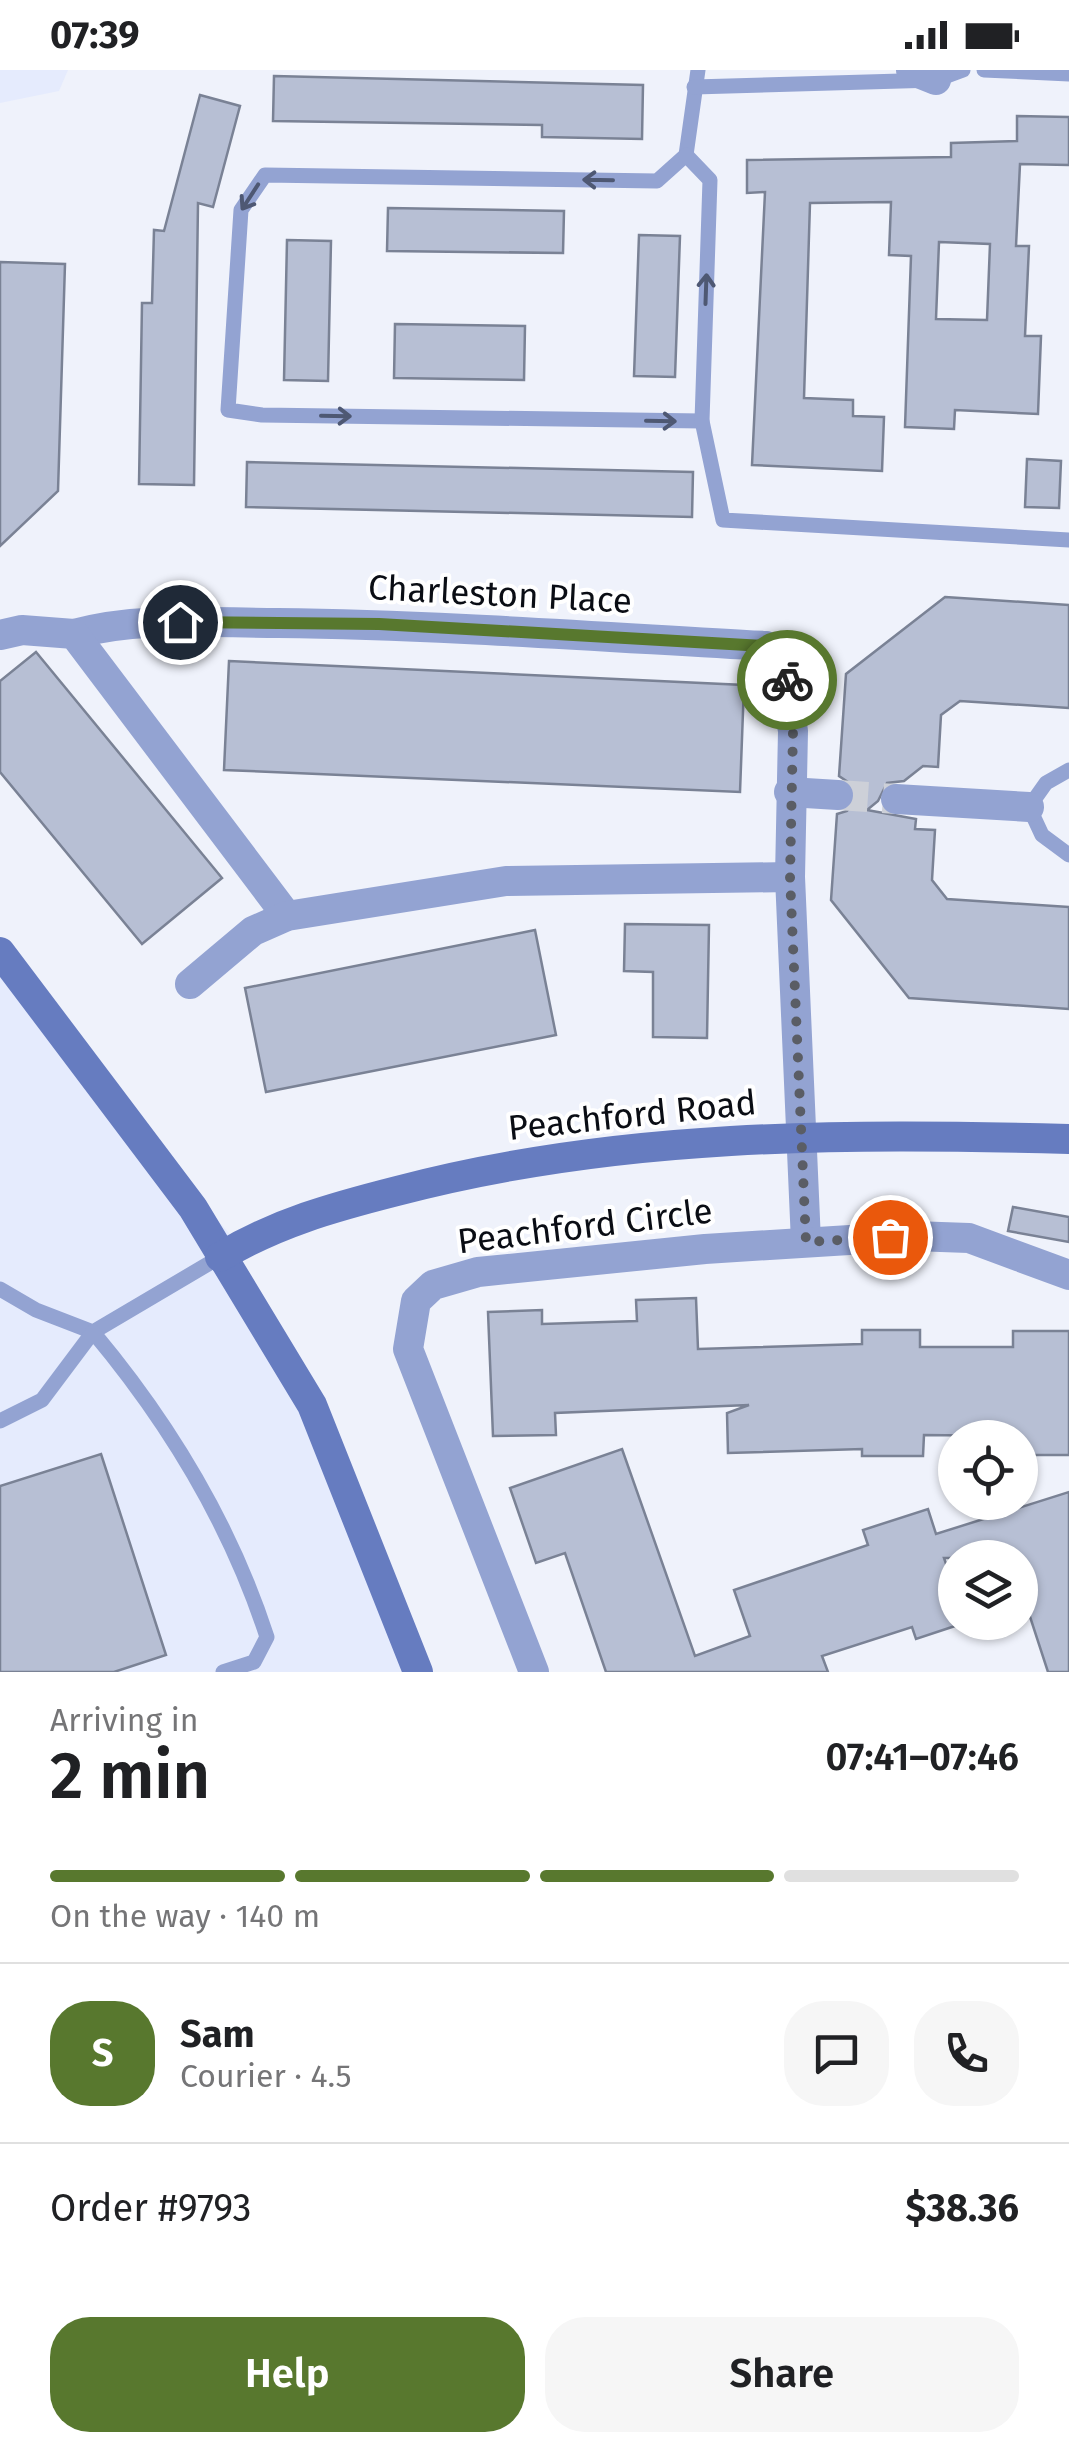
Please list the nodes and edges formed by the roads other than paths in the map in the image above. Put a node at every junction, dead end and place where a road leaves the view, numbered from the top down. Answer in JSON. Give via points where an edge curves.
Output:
{"nodes":[{"id":1,"x":698,"y":70,"type":"edge"},
{"id":2,"x":984,"y":70,"type":"edge"},
{"id":3,"x":937,"y":73,"type":"edge"},
{"id":4,"x":1069,"y":74,"type":"edge"},
{"id":5,"x":694,"y":88,"type":"junction"},
{"id":6,"x":686,"y":154,"type":"junction"},
{"id":7,"x":702,"y":421,"type":"junction"},
{"id":8,"x":1069,"y":540,"type":"edge"},
{"id":9,"x":74,"y":634,"type":"junction"},
{"id":10,"x":0,"y":635,"type":"edge"},
{"id":11,"x":1069,"y":770,"type":"edge"},
{"id":12,"x":789,"y":792,"type":"junction"},
{"id":13,"x":838,"y":795,"type":"tunnel mouth"},
{"id":14,"x":896,"y":799,"type":"tunnel mouth"},
{"id":15,"x":1029,"y":807,"type":"junction"},
{"id":16,"x":1069,"y":855,"type":"edge"},
{"id":17,"x":790,"y":877,"type":"junction"},
{"id":18,"x":287,"y":916,"type":"junction"},
{"id":19,"x":0,"y":952,"type":"edge"},
{"id":20,"x":190,"y":984,"type":"dead end"},
{"id":21,"x":804,"y":1134,"type":"junction"},
{"id":22,"x":1069,"y":1139,"type":"edge"},
{"id":23,"x":806,"y":1242,"type":"junction"},
{"id":24,"x":220,"y":1257,"type":"junction"},
{"id":25,"x":1069,"y":1275,"type":"edge"},
{"id":26,"x":0,"y":1289,"type":"edge"},
{"id":27,"x":93,"y":1332,"type":"junction"},
{"id":28,"x":0,"y":1421,"type":"edge"},
{"id":29,"x":223,"y":1672,"type":"edge"},
{"id":30,"x":418,"y":1672,"type":"edge"},
{"id":31,"x":534,"y":1672,"type":"edge"}],
"edges":[{"from":1,"to":5,"type":"lane"},
{"from":2,"to":4,"type":"lane"},
{"from":3,"to":5,"type":"lane"},
{"from":5,"to":6,"type":"lane"},
{"from":7,"to":6,"type":"lane","one_way":true,"via":[[710,180]]},
{"from":6,"to":7,"type":"lane","one_way":true,"via":[[657,180],[265,175],[241,210],[228,410]]},
{"from":7,"to":8,"type":"lane","via":[[723,520]]},
{"from":9,"to":10,"type":"street","name":"Charleston Place"},
{"from":9,"to":12,"type":"street","name":"Charleston Place","via":[[180,622],[379,624],[766,646],[780,651],[786,672],[793,731]]},
{"from":9,"to":18,"type":"street"},
{"from":11,"to":15,"type":"lane","via":[[1046,783]]},
{"from":12,"to":13,"type":"street"},
{"from":12,"to":17,"type":"street","name":"Charleston Place"},
{"from":14,"to":15,"type":"street"},
{"from":15,"to":16,"type":"lane","via":[[1042,836]]},
{"from":17,"to":18,"type":"street","via":[[506,881]]},
{"from":17,"to":21,"type":"street","name":"Charleston Place"},
{"from":18,"to":20,"type":"street","via":[[254,930]]},
{"from":19,"to":24,"type":"street","via":[[192,1208]]},
{"from":21,"to":22,"type":"street","name":"Peachford Road"},
{"from":21,"to":23,"type":"street"},
{"from":21,"to":24,"type":"street","name":"Peachford Road","via":[[632,1148],[471,1171],[318,1211]]},
{"from":23,"to":25,"type":"street","name":"Peachford Circle","via":[[969,1238]]},
{"from":23,"to":31,"type":"street","name":"Peachford Circle","via":[[478,1272],[433,1285],[416,1301],[408,1349]]},
{"from":24,"to":27,"type":"lane"},
{"from":24,"to":30,"type":"street","via":[[312,1405]]},
{"from":26,"to":27,"type":"lane"},
{"from":27,"to":28,"type":"lane","via":[[42,1400]]},
{"from":27,"to":29,"type":"lane","via":[[187,1457],[252,1589],[268,1637],[254,1662]]}]}
